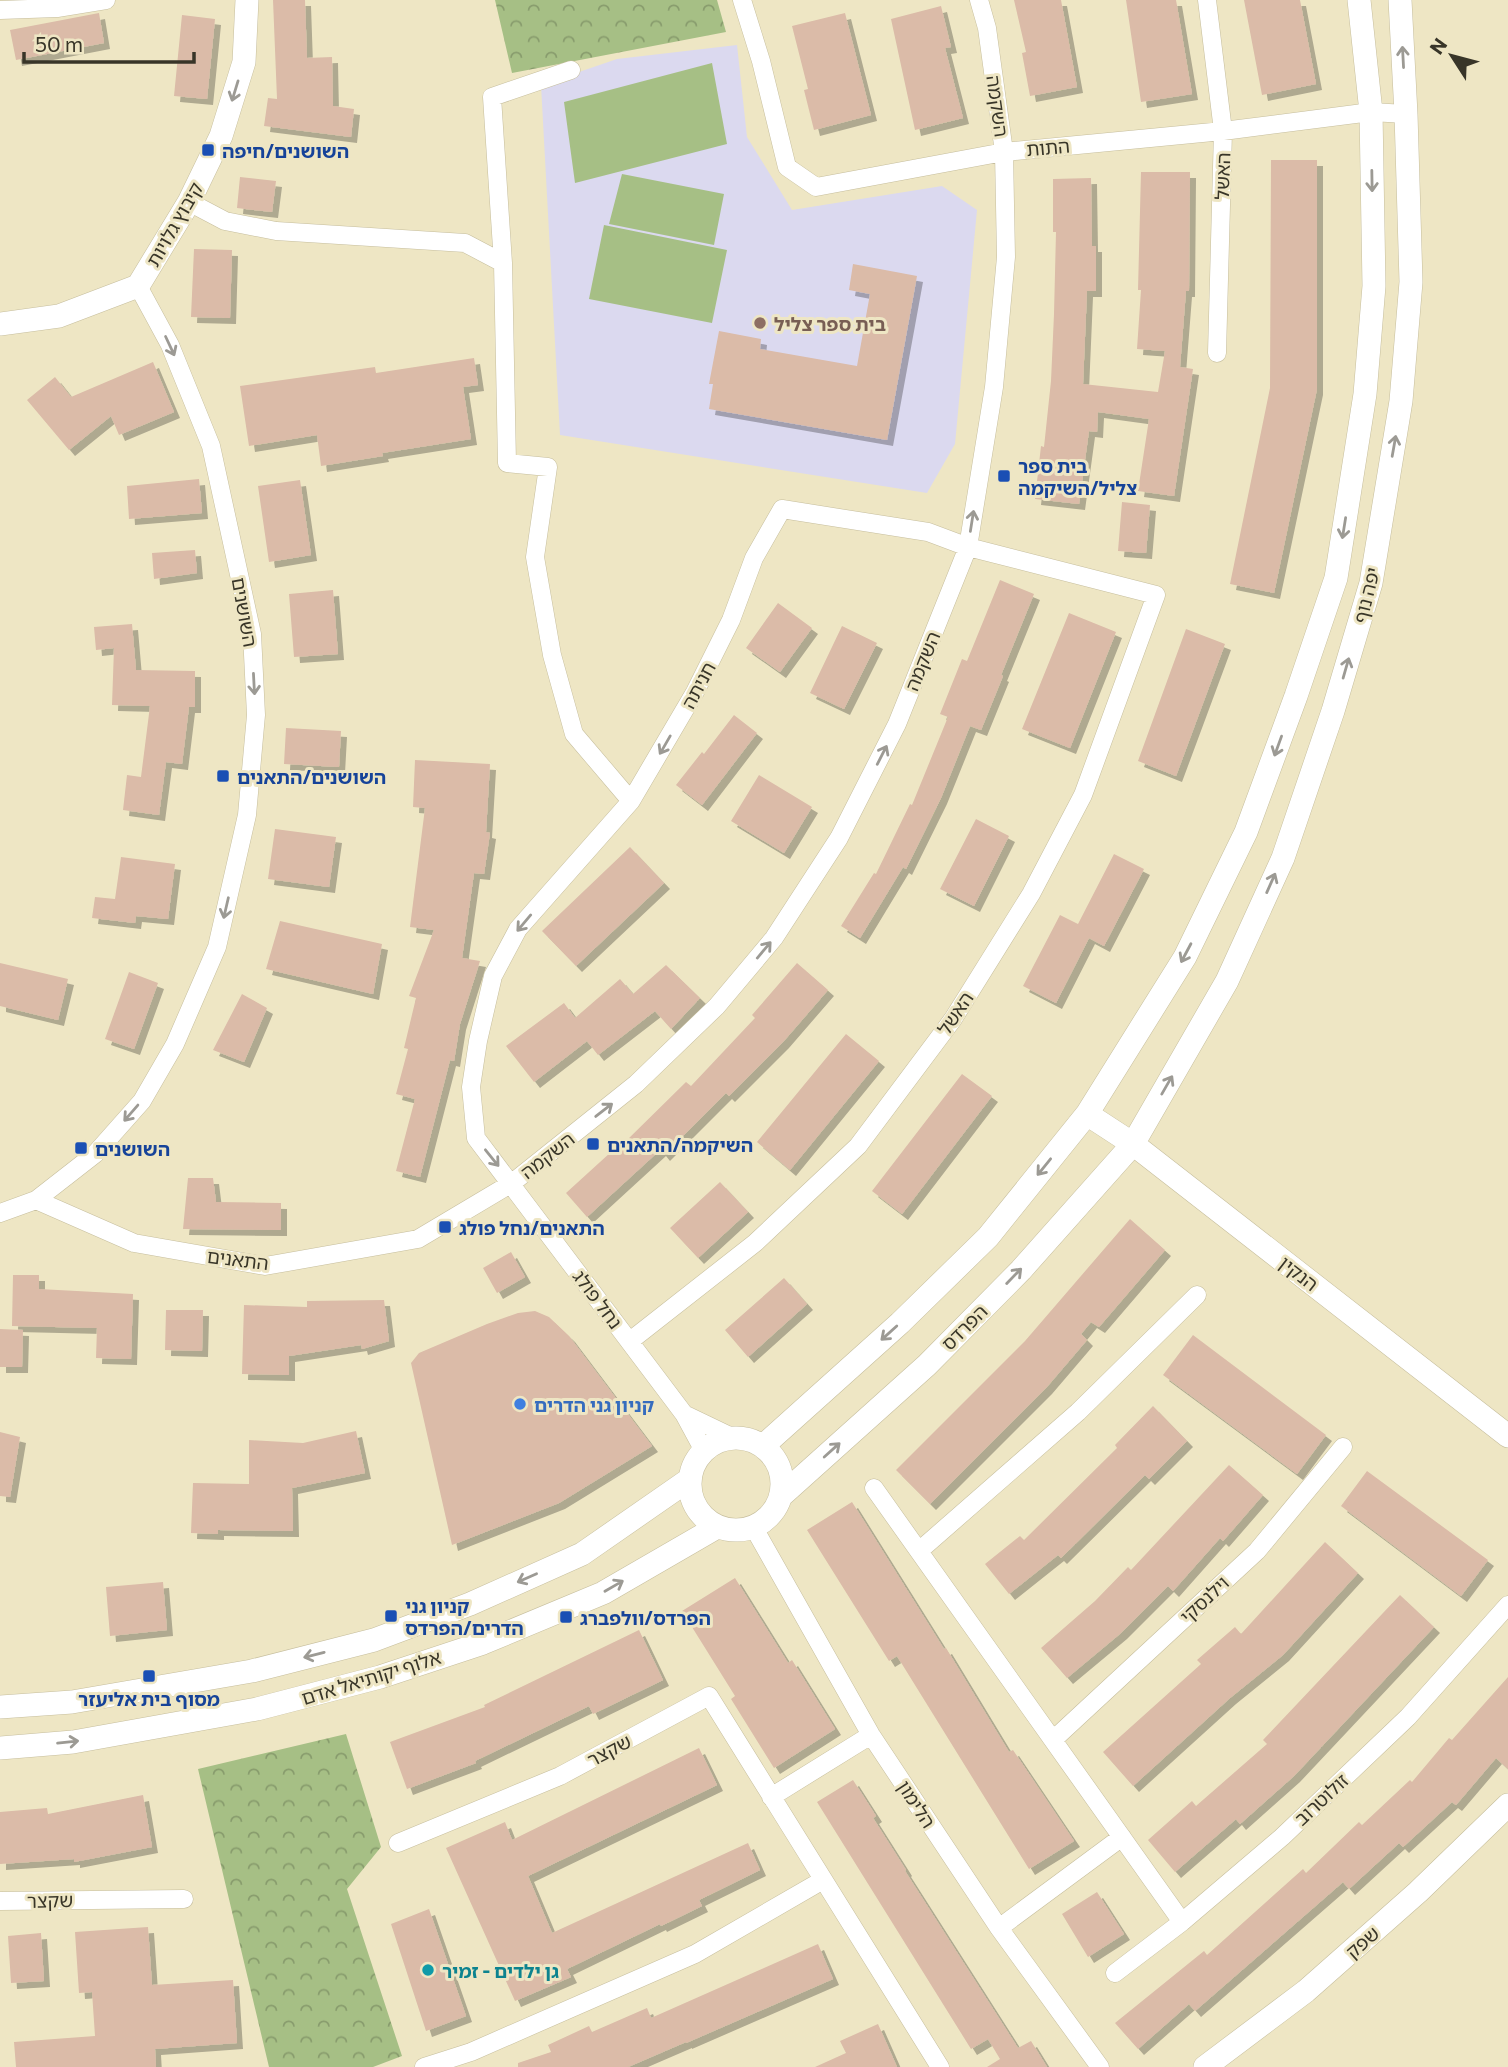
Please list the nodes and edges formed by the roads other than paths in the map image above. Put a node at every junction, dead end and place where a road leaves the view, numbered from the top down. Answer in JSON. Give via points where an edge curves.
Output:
{"nodes":[{"id":1,"x":106,"y":0,"type":"edge"},
{"id":2,"x":247,"y":0,"type":"edge"},
{"id":3,"x":742,"y":0,"type":"edge"},
{"id":4,"x":979,"y":0,"type":"edge"},
{"id":5,"x":1207,"y":0,"type":"edge"},
{"id":6,"x":1359,"y":0,"type":"edge"},
{"id":7,"x":1400,"y":0,"type":"edge"},
{"id":8,"x":0,"y":10,"type":"edge"},
{"id":9,"x":571,"y":70,"type":"dead end"},
{"id":10,"x":1371,"y":112,"type":"junction"},
{"id":11,"x":1406,"y":114,"type":"junction"},
{"id":12,"x":1223,"y":131,"type":"junction"},
{"id":13,"x":1004,"y":152,"type":"junction"},
{"id":14,"x":189,"y":202,"type":"junction"},
{"id":15,"x":503,"y":263,"type":"junction"},
{"id":16,"x":138,"y":286,"type":"junction"},
{"id":17,"x":0,"y":324,"type":"edge"},
{"id":18,"x":1217,"y":353,"type":"dead end"},
{"id":19,"x":968,"y":548,"type":"junction"},
{"id":20,"x":1156,"y":595,"type":"joint"},
{"id":21,"x":631,"y":802,"type":"junction"},
{"id":22,"x":1087,"y":1114,"type":"junction"},
{"id":23,"x":1132,"y":1144,"type":"junction"},
{"id":24,"x":512,"y":1183,"type":"junction"},
{"id":25,"x":36,"y":1200,"type":"junction"},
{"id":26,"x":0,"y":1213,"type":"edge"},
{"id":27,"x":1198,"y":1295,"type":"dead end"},
{"id":28,"x":630,"y":1341,"type":"junction"},
{"id":29,"x":684,"y":1414,"type":"junction"},
{"id":30,"x":1508,"y":1436,"type":"edge"},
{"id":31,"x":734,"y":1438,"type":"junction"},
{"id":32,"x":763,"y":1446,"type":"junction"},
{"id":33,"x":1343,"y":1447,"type":"dead end"},
{"id":34,"x":704,"y":1451,"type":"junction"},
{"id":35,"x":690,"y":1479,"type":"junction"},
{"id":36,"x":874,"y":1488,"type":"dead end"},
{"id":37,"x":781,"y":1496,"type":"junction"},
{"id":38,"x":717,"y":1527,"type":"junction"},
{"id":39,"x":754,"y":1528,"type":"junction"},
{"id":40,"x":919,"y":1551,"type":"junction"},
{"id":41,"x":1508,"y":1605,"type":"edge"},
{"id":42,"x":0,"y":1707,"type":"edge"},
{"id":43,"x":871,"y":1734,"type":"junction"},
{"id":44,"x":1053,"y":1740,"type":"junction"},
{"id":45,"x":0,"y":1748,"type":"edge"},
{"id":46,"x":771,"y":1797,"type":"junction"},
{"id":47,"x":1508,"y":1805,"type":"edge"},
{"id":48,"x":1122,"y":1837,"type":"junction"},
{"id":49,"x":398,"y":1843,"type":"dead end"},
{"id":50,"x":823,"y":1880,"type":"junction"},
{"id":51,"x":184,"y":1899,"type":"dead end"},
{"id":52,"x":0,"y":1901,"type":"edge"},
{"id":53,"x":1182,"y":1922,"type":"junction"},
{"id":54,"x":999,"y":1928,"type":"junction"},
{"id":55,"x":1115,"y":1973,"type":"dead end"},
{"id":56,"x":424,"y":2067,"type":"edge"},
{"id":57,"x":940,"y":2067,"type":"edge"},
{"id":58,"x":1100,"y":2067,"type":"edge"},
{"id":59,"x":1205,"y":2067,"type":"edge"}],
"edges":[{"from":1,"to":8,"type":"street"},
{"from":2,"to":14,"type":"street","name":"קיבוץ גלויות","one_way":true,"via":[[244,62],[220,136]]},
{"from":3,"to":13,"type":"street","name":"התות","via":[[787,167],[816,187]]},
{"from":4,"to":13,"type":"street","name":"השקמה"},
{"from":5,"to":12,"type":"street","name":"האשל"},
{"from":6,"to":10,"type":"street","name":"יפה נוף"},
{"from":11,"to":7,"type":"street","name":"יפה נוף","one_way":true},
{"from":9,"to":15,"type":"street","via":[[492,97]]},
{"from":10,"to":11,"type":"street","name":"התות"},
{"from":10,"to":12,"type":"street","name":"התות"},
{"from":10,"to":22,"type":"street","name":"יפה נוף","one_way":true,"via":[[1374,286],[1365,394],[1336,578],[1246,832],[1185,957]]},
{"from":23,"to":11,"type":"street","name":"יפה נוף","one_way":true,"via":[[1227,981],[1283,858],[1371,583],[1401,401],[1412,282]]},
{"from":12,"to":13,"type":"street","name":"התות"},
{"from":12,"to":18,"type":"street","name":"האשל"},
{"from":19,"to":13,"type":"street","name":"השקמה","one_way":true,"via":[[994,387],[1006,257]]},
{"from":14,"to":15,"type":"street","via":[[225,221],[276,231],[465,243]]},
{"from":14,"to":16,"type":"street","name":"קיבוץ גלויות"},
{"from":15,"to":21,"type":"street","via":[[507,463],[548,467],[535,557],[552,655],[574,734]]},
{"from":16,"to":17,"type":"street","via":[[60,316]]},
{"from":16,"to":25,"type":"street","name":"השושנים","one_way":true,"via":[[170,345],[211,446],[251,634],[256,715],[247,815],[217,947],[175,1044],[142,1101],[96,1154]]},
{"from":19,"to":20,"type":"street","name":"חניתה"},
{"from":19,"to":21,"type":"street","name":"חניתה","one_way":true,"via":[[928,533],[782,509],[754,558],[731,620],[695,692]]},
{"from":24,"to":19,"type":"street","name":"השקמה","one_way":true,"via":[[636,1084],[717,1006],[776,935],[839,838],[897,724]]},
{"from":20,"to":28,"type":"street","name":"האשל","via":[[1083,795],[1031,894],[953,1018],[858,1146],[755,1243]]},
{"from":21,"to":24,"type":"street","name":"חניתה","one_way":true,"via":[[518,929],[493,976],[471,1087],[476,1138]]},
{"from":22,"to":23,"type":"street","name":"הנקין"},
{"from":22,"to":32,"type":"street","one_way":true,"via":[[988,1237]]},
{"from":23,"to":30,"type":"street","name":"הנקין"},
{"from":37,"to":23,"type":"street","name":"הפרדס","one_way":true,"via":[[927,1365],[1021,1269]]},
{"from":24,"to":25,"type":"street","name":"התאנים","via":[[418,1239],[265,1266],[134,1243]]},
{"from":24,"to":28,"type":"street","name":"נחל פולג"},
{"from":25,"to":26,"type":"street"},
{"from":27,"to":40,"type":"street","via":[[1078,1412]]},
{"from":28,"to":29,"type":"street","name":"נחל פולג"},
{"from":29,"to":31,"type":"street","name":"נחל פולג"},
{"from":29,"to":34,"type":"street","name":"נחל פולג"},
{"from":31,"to":32,"type":"street"},
{"from":31,"to":34,"type":"street","via":[[718,1441]]},
{"from":32,"to":37,"type":"street","via":[[780,1470]]},
{"from":33,"to":44,"type":"street","name":"וילנסקי","via":[[1257,1551]]},
{"from":34,"to":35,"type":"street"},
{"from":35,"to":38,"type":"street","via":[[692,1502],[701,1516]]},
{"from":35,"to":42,"type":"street","name":"אלוף יקותיאל אדם","one_way":true,"via":[[582,1554],[374,1640],[252,1671],[72,1702]]},
{"from":36,"to":40,"type":"street"},
{"from":37,"to":39,"type":"street","via":[[768,1518]]},
{"from":38,"to":39,"type":"street","via":[[733,1531]]},
{"from":45,"to":38,"type":"street","name":"אלוף יקותיאל אדם","one_way":true,"via":[[73,1742],[257,1709],[380,1677],[483,1643],[603,1593]]},
{"from":39,"to":43,"type":"street","name":"הלימון"},
{"from":40,"to":44,"type":"street"},
{"from":41,"to":53,"type":"street","name":"זולוטרוב","via":[[1408,1717]]},
{"from":43,"to":46,"type":"street"},
{"from":43,"to":54,"type":"street","name":"הלימון"},
{"from":44,"to":48,"type":"street"},
{"from":46,"to":49,"type":"street","name":"שקצר","via":[[709,1696],[561,1776]]},
{"from":46,"to":50,"type":"street","name":"שקצר"},
{"from":47,"to":59,"type":"street","name":"שפק","via":[[1306,1992]]},
{"from":48,"to":53,"type":"street"},
{"from":48,"to":54,"type":"street"},
{"from":50,"to":56,"type":"street","via":[[695,1954],[471,2052]]},
{"from":50,"to":57,"type":"street","name":"שקצר"},
{"from":51,"to":52,"type":"street","name":"שקצר"},
{"from":53,"to":55,"type":"street","name":"זולוטרוב"},
{"from":54,"to":58,"type":"street","name":"הלימון"}]}
